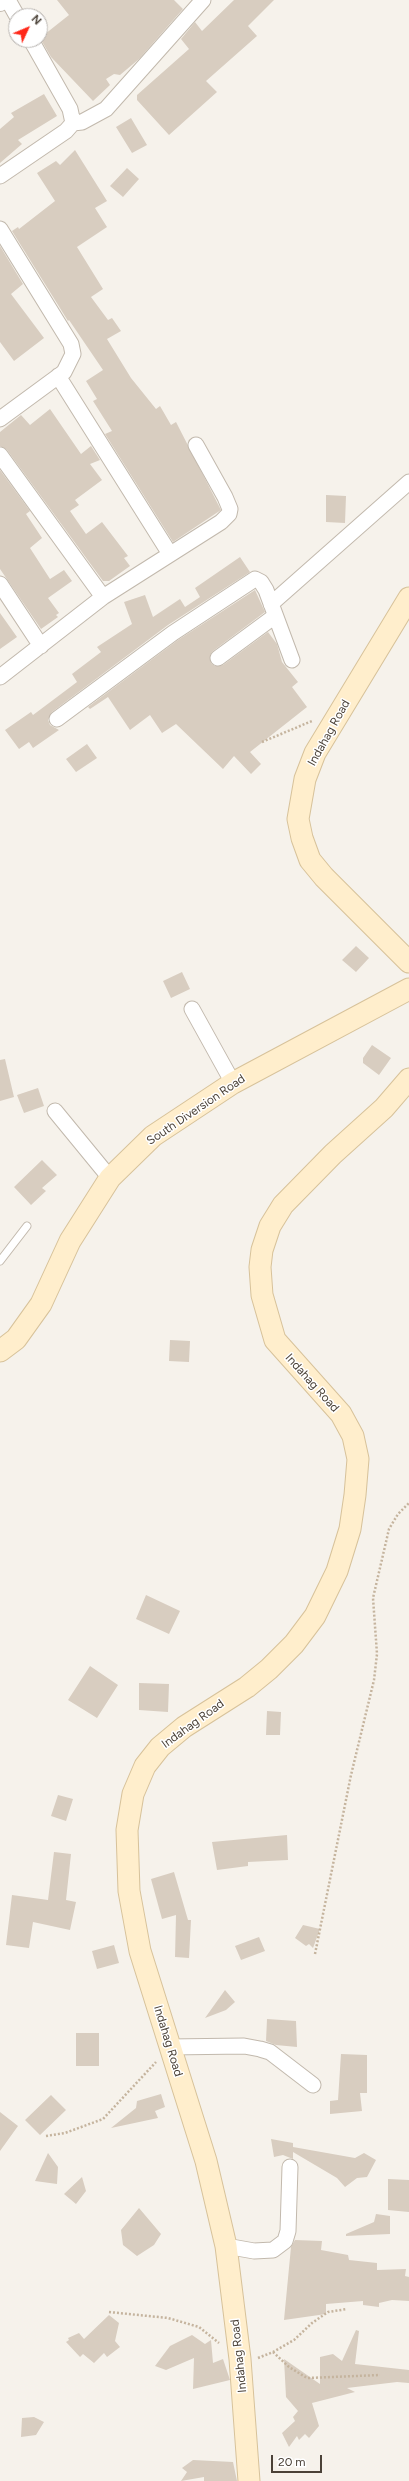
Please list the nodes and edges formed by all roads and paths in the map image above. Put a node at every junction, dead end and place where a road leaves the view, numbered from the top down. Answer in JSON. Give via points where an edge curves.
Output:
{"nodes":[{"id":1,"x":3,"y":0,"type":"edge"},
{"id":2,"x":204,"y":0,"type":"edge"},
{"id":3,"x":0,"y":2,"type":"edge"},
{"id":4,"x":36,"y":48,"type":"edge"},
{"id":5,"x":73,"y":123,"type":"junction"},
{"id":6,"x":0,"y":176,"type":"edge"},
{"id":7,"x":0,"y":229,"type":"edge"},
{"id":8,"x":58,"y":376,"type":"junction"},
{"id":9,"x":0,"y":419,"type":"edge"},
{"id":10,"x":196,"y":445,"type":"dead end"},
{"id":11,"x":0,"y":455,"type":"edge"},
{"id":12,"x":409,"y":482,"type":"edge"},
{"id":13,"x":170,"y":554,"type":"junction"},
{"id":14,"x":0,"y":584,"type":"edge"},
{"id":15,"x":103,"y":597,"type":"junction"},
{"id":16,"x":409,"y":598,"type":"edge"},
{"id":17,"x":273,"y":610,"type":"junction"},
{"id":18,"x":41,"y":646,"type":"junction"},
{"id":19,"x":218,"y":658,"type":"dead end"},
{"id":20,"x":292,"y":660,"type":"dead end"},
{"id":21,"x":0,"y":677,"type":"edge"},
{"id":22,"x":316,"y":718,"type":"dead end"},
{"id":23,"x":57,"y":719,"type":"dead end"},
{"id":24,"x":262,"y":742,"type":"dead end"},
{"id":25,"x":409,"y":962,"type":"edge"},
{"id":26,"x":409,"y":989,"type":"edge"},
{"id":27,"x":192,"y":1009,"type":"dead end"},
{"id":28,"x":409,"y":1080,"type":"edge"},
{"id":29,"x":233,"y":1082,"type":"junction"},
{"id":30,"x":55,"y":1111,"type":"dead end"},
{"id":31,"x":110,"y":1178,"type":"junction"},
{"id":32,"x":28,"y":1226,"type":"dead end"},
{"id":33,"x":0,"y":1261,"type":"edge"},
{"id":34,"x":0,"y":1351,"type":"edge"},
{"id":35,"x":409,"y":1502,"type":"edge"},
{"id":36,"x":315,"y":1954,"type":"dead end"},
{"id":37,"x":169,"y":2046,"type":"junction"},
{"id":38,"x":313,"y":2085,"type":"dead end"},
{"id":39,"x":46,"y":2136,"type":"dead end"},
{"id":40,"x":290,"y":2167,"type":"dead end"},
{"id":41,"x":226,"y":2246,"type":"junction"},
{"id":42,"x":347,"y":2309,"type":"dead end"},
{"id":43,"x":109,"y":2312,"type":"dead end"},
{"id":44,"x":221,"y":2345,"type":"dead end"},
{"id":45,"x":273,"y":2352,"type":"junction"},
{"id":46,"x":240,"y":2359,"type":"junction"},
{"id":47,"x":380,"y":2375,"type":"dead end"},
{"id":48,"x":249,"y":2481,"type":"edge"}],
"edges":[{"from":1,"to":3,"type":"street"},
{"from":2,"to":5,"type":"street","via":[[106,109],[82,122]]},
{"from":4,"to":5,"type":"street","via":[[70,109]]},
{"from":5,"to":6,"type":"street","via":[[66,131]]},
{"from":7,"to":8,"type":"street","via":[[71,344],[73,354],[69,365]]},
{"from":8,"to":9,"type":"street"},
{"from":8,"to":13,"type":"street"},
{"from":10,"to":13,"type":"street","via":[[225,497],[230,509],[229,514],[221,522]]},
{"from":11,"to":15,"type":"street"},
{"from":12,"to":17,"type":"street"},
{"from":13,"to":15,"type":"street"},
{"from":14,"to":18,"type":"street"},
{"from":15,"to":18,"type":"street"},
{"from":16,"to":25,"type":"main road","name":"Indahag Road","via":[[315,753],[305,779],[298,819],[310,860],[324,878]]},
{"from":17,"to":19,"type":"street"},
{"from":17,"to":20,"type":"street"},
{"from":17,"to":23,"type":"street","via":[[264,585],[258,580],[252,580]]},
{"from":18,"to":21,"type":"street"},
{"from":22,"to":24,"type":"path"},
{"from":26,"to":29,"type":"main road","name":"South Diversion Road"},
{"from":27,"to":29,"type":"street"},
{"from":28,"to":37,"type":"main road","name":"Indahag Road","via":[[384,1108],[333,1154],[283,1205],[270,1226],[262,1250],[262,1295],[275,1340],[341,1414],[353,1436],[358,1459],[355,1495],[350,1529],[337,1571],[315,1616],[294,1644],[247,1687],[184,1727],[160,1747],[145,1766],[133,1794],[127,1830],[129,1891],[140,1951]]},
{"from":29,"to":31,"type":"main road","name":"South Diversion Road","via":[[153,1136]]},
{"from":30,"to":31,"type":"street"},
{"from":31,"to":34,"type":"main road","name":"South Diversion Road","via":[[70,1241],[41,1304],[16,1339]]},
{"from":32,"to":33,"type":"lane"},
{"from":35,"to":36,"type":"path","via":[[389,1529],[374,1598],[377,1654],[374,1680],[351,1775]]},
{"from":37,"to":38,"type":"street","via":[[244,2046],[260,2049],[270,2052]]},
{"from":37,"to":39,"type":"path","via":[[103,2119],[65,2133]]},
{"from":37,"to":41,"type":"main road","name":"Indahag Road","via":[[206,2161]]},
{"from":40,"to":41,"type":"street","via":[[288,2231],[285,2241],[273,2250],[254,2251]]},
{"from":41,"to":46,"type":"main road","name":"Indahag Road"},
{"from":42,"to":45,"type":"path","via":[[328,2312],[294,2340]]},
{"from":43,"to":44,"type":"path","via":[[168,2318],[199,2327]]},
{"from":45,"to":46,"type":"path","via":[[253,2359]]},
{"from":45,"to":47,"type":"path","via":[[308,2378]]},
{"from":46,"to":48,"type":"main road","name":"Indahag Road"}]}
